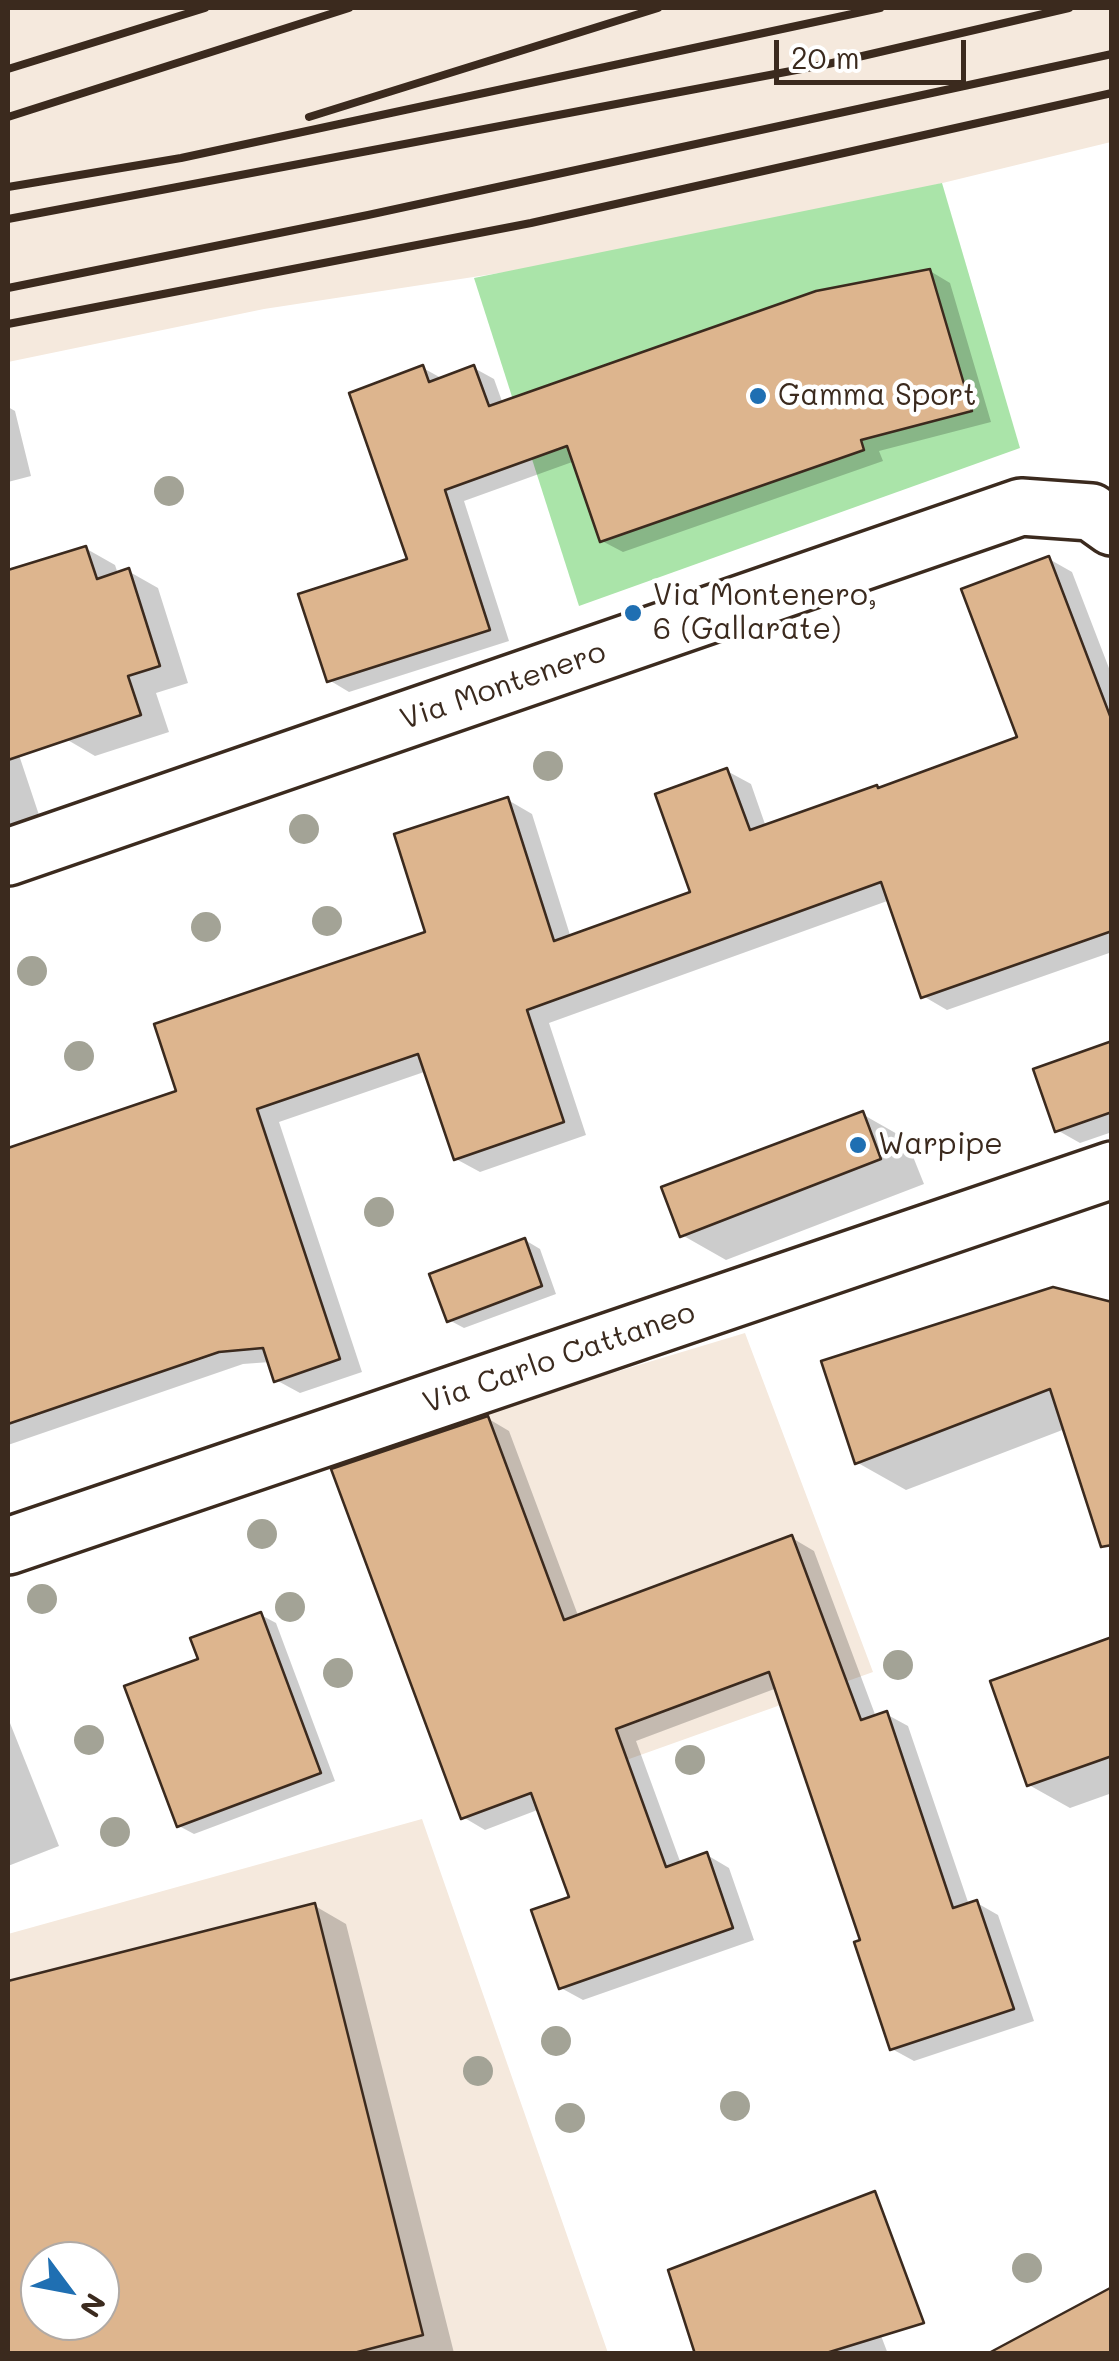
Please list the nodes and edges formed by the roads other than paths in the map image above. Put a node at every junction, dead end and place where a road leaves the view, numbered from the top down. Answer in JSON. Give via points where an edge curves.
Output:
{"nodes":[{"id":1,"x":1112,"y":527,"type":"edge"},
{"id":2,"x":8,"y":857,"type":"edge"},
{"id":3,"x":1112,"y":1170,"type":"edge"},
{"id":4,"x":8,"y":1546,"type":"edge"}],
"edges":[{"from":1,"to":2,"type":"street","name":"Via Montenero","via":[[1092,512],[1021,506]]},
{"from":3,"to":4,"type":"street","name":"Via Carlo Cattaneo"}]}
